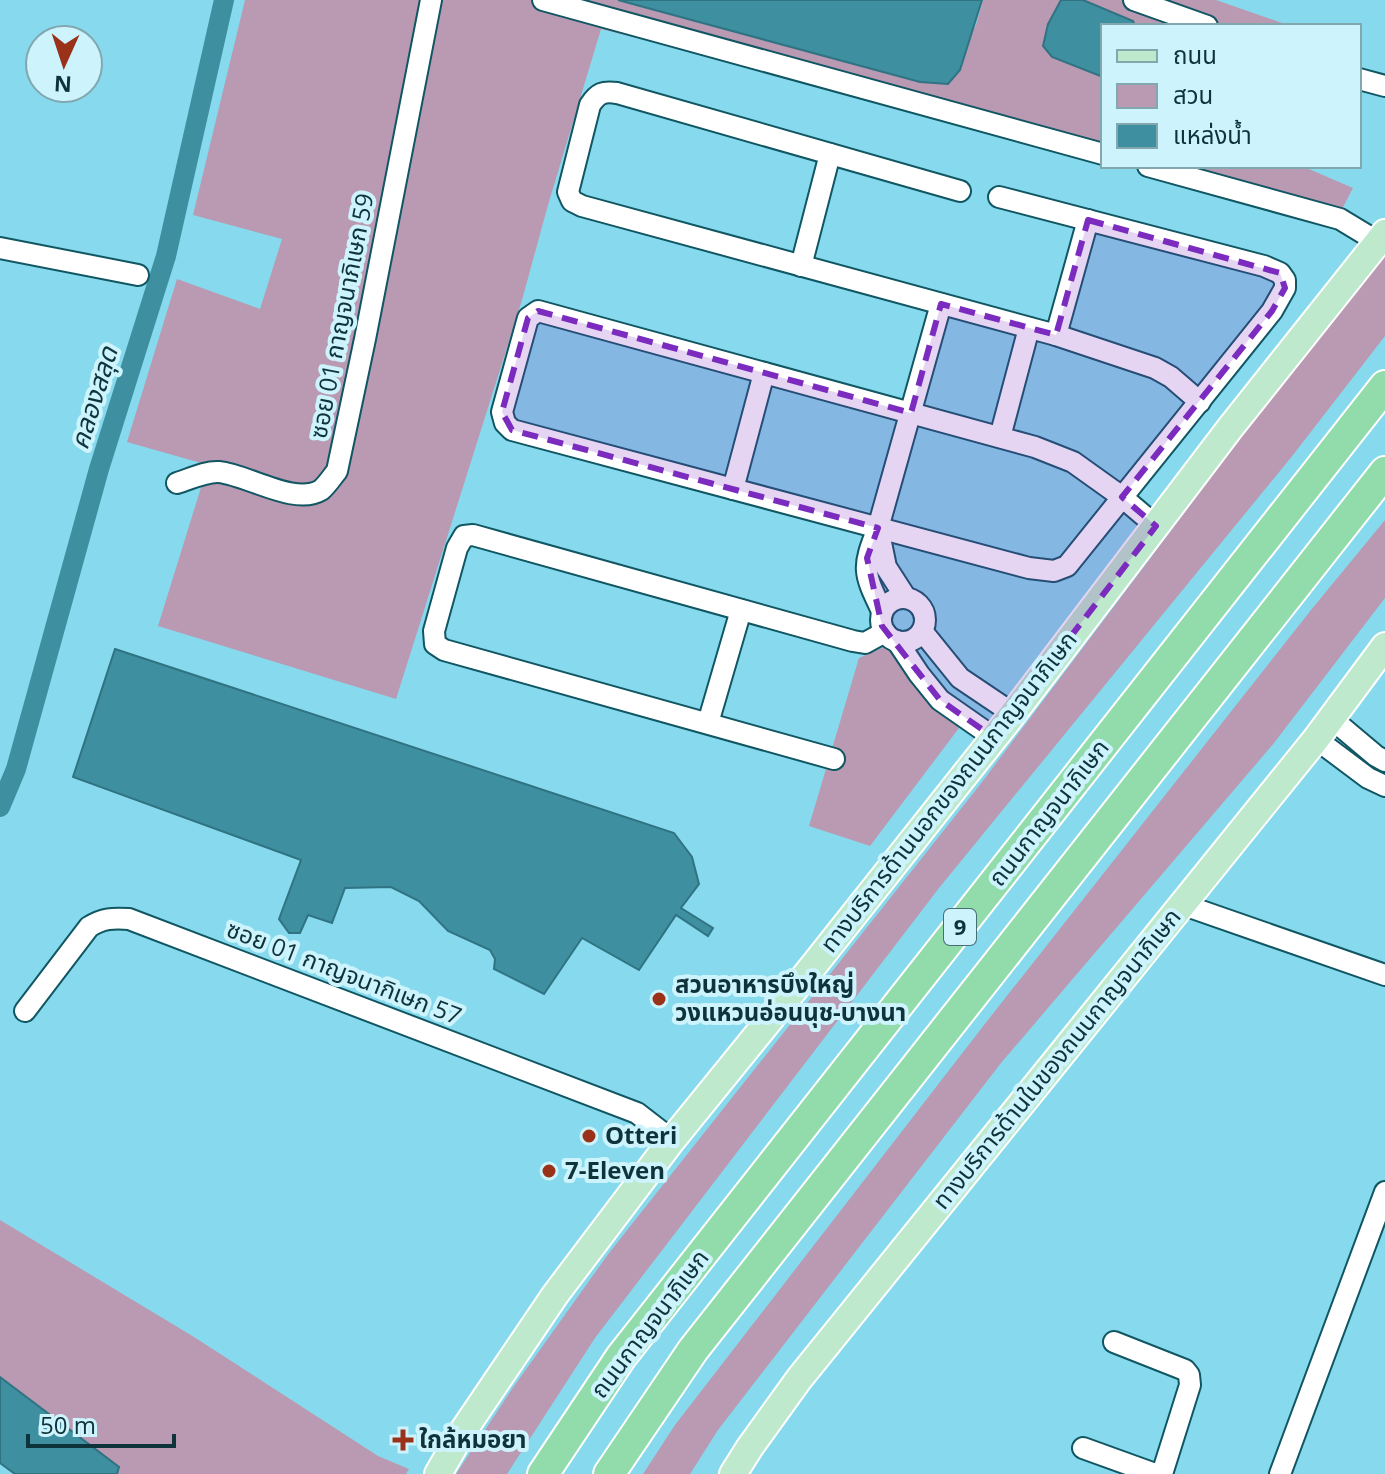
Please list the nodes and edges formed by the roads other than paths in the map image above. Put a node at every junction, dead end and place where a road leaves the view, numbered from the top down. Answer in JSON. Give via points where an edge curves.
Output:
{"nodes":[{"id":1,"x":431,"y":0,"type":"edge"},
{"id":2,"x":543,"y":0,"type":"edge"},
{"id":3,"x":1134,"y":0,"type":"edge"},
{"id":4,"x":1201,"y":24,"type":"edge"},
{"id":5,"x":1361,"y":80,"type":"edge"},
{"id":6,"x":1385,"y":86,"type":"edge"},
{"id":7,"x":1101,"y":153,"type":"edge"},
{"id":8,"x":830,"y":154,"type":"junction"},
{"id":9,"x":1155,"y":168,"type":"edge"},
{"id":10,"x":960,"y":191,"type":"dead end"},
{"id":11,"x":999,"y":197,"type":"dead end"},
{"id":12,"x":1088,"y":220,"type":"junction"},
{"id":13,"x":1381,"y":238,"type":"edge"},
{"id":14,"x":0,"y":248,"type":"edge"},
{"id":15,"x":801,"y":266,"type":"junction"},
{"id":16,"x":138,"y":275,"type":"dead end"},
{"id":17,"x":941,"y":304,"type":"junction"},
{"id":18,"x":1029,"y":328,"type":"junction"},
{"id":19,"x":1056,"y":335,"type":"junction"},
{"id":20,"x":764,"y":373,"type":"junction"},
{"id":21,"x":1385,"y":386,"type":"edge"},
{"id":22,"x":1200,"y":402,"type":"junction"},
{"id":23,"x":911,"y":413,"type":"junction"},
{"id":24,"x":1000,"y":437,"type":"junction"},
{"id":25,"x":1385,"y":472,"type":"edge"},
{"id":26,"x":177,"y":483,"type":"dead end"},
{"id":27,"x":733,"y":489,"type":"junction"},
{"id":28,"x":1122,"y":497,"type":"junction"},
{"id":29,"x":1156,"y":526,"type":"junction"},
{"id":30,"x":878,"y":528,"type":"junction"},
{"id":31,"x":906,"y":598,"type":"junction"},
{"id":32,"x":741,"y":610,"type":"junction"},
{"id":33,"x":882,"y":611,"type":"junction"},
{"id":34,"x":922,"y":631,"type":"junction"},
{"id":35,"x":891,"y":637,"type":"junction"},
{"id":36,"x":1385,"y":646,"type":"edge"},
{"id":37,"x":1012,"y":713,"type":"junction"},
{"id":38,"x":708,"y":723,"type":"junction"},
{"id":39,"x":1324,"y":729,"type":"junction"},
{"id":40,"x":993,"y":737,"type":"junction"},
{"id":41,"x":834,"y":759,"type":"dead end"},
{"id":42,"x":1385,"y":761,"type":"edge"},
{"id":43,"x":1385,"y":786,"type":"edge"},
{"id":44,"x":1181,"y":904,"type":"junction"},
{"id":45,"x":1385,"y":975,"type":"edge"},
{"id":46,"x":25,"y":1011,"type":"dead end"},
{"id":47,"x":672,"y":1140,"type":"junction"},
{"id":48,"x":1385,"y":1192,"type":"edge"},
{"id":49,"x":1114,"y":1342,"type":"dead end"},
{"id":50,"x":1083,"y":1448,"type":"dead end"},
{"id":51,"x":438,"y":1474,"type":"edge"},
{"id":52,"x":543,"y":1474,"type":"edge"},
{"id":53,"x":609,"y":1474,"type":"edge"},
{"id":54,"x":733,"y":1474,"type":"edge"},
{"id":55,"x":1155,"y":1474,"type":"edge"},
{"id":56,"x":1162,"y":1474,"type":"edge"},
{"id":57,"x":1280,"y":1474,"type":"edge"}],
"edges":[{"from":1,"to":26,"type":"street","name":"ซอย 01 กาญจนาภิเษก 59","via":[[337,471],[311,495],[217,472]]},
{"from":2,"to":7,"type":"street"},
{"from":3,"to":4,"type":"street"},
{"from":5,"to":6,"type":"street"},
{"from":8,"to":10,"type":"street"},
{"from":8,"to":15,"type":"street"},
{"from":8,"to":15,"type":"street","via":[[606,92],[590,105],[573,170],[568,192],[582,206]]},
{"from":9,"to":13,"type":"street","via":[[1340,219]]},
{"from":11,"to":12,"type":"street"},
{"from":12,"to":19,"type":"street"},
{"from":12,"to":22,"type":"street","via":[[1264,266],[1285,280],[1272,311]]},
{"from":13,"to":29,"type":"main road","name":"ทางบริการด้านนอกของถนนกาญจนาภิเษก"},
{"from":14,"to":16,"type":"street"},
{"from":15,"to":17,"type":"street"},
{"from":17,"to":18,"type":"street"},
{"from":17,"to":23,"type":"street"},
{"from":18,"to":19,"type":"street"},
{"from":18,"to":24,"type":"street"},
{"from":19,"to":22,"type":"street","via":[[1155,368]]},
{"from":20,"to":23,"type":"street"},
{"from":20,"to":27,"type":"street"},
{"from":20,"to":27,"type":"street","via":[[538,311],[528,318],[523,333],[502,412],[512,430]]},
{"from":21,"to":52,"type":"highway","name":"ถนนกาญจนาภิเษก","number":"9","via":[[621,1357]]},
{"from":22,"to":28,"type":"street"},
{"from":23,"to":24,"type":"street"},
{"from":23,"to":30,"type":"street"},
{"from":24,"to":28,"type":"street","via":[[1073,462]]},
{"from":25,"to":53,"type":"highway","name":"ถนนกาญจนาภิเษก","number":"9","via":[[693,1350]]},
{"from":27,"to":30,"type":"street"},
{"from":28,"to":29,"type":"street"},
{"from":28,"to":30,"type":"street","via":[[1067,566],[1054,571]]},
{"from":29,"to":37,"type":"main road","name":"ทางบริการด้านนอกของถนนกาญจนาภิเษก"},
{"from":30,"to":31,"type":"street","via":[[886,567]]},
{"from":30,"to":33,"type":"street","via":[[867,558],[868,582]]},
{"from":31,"to":33,"type":"street","via":[[892,600]]},
{"from":31,"to":34,"type":"street","via":[[923,609]]},
{"from":32,"to":35,"type":"street","via":[[853,641]]},
{"from":32,"to":38,"type":"street"},
{"from":32,"to":38,"type":"street","via":[[473,535],[464,536],[457,548],[435,644]]},
{"from":33,"to":35,"type":"street"},
{"from":34,"to":35,"type":"street","via":[[912,640]]},
{"from":34,"to":37,"type":"street","via":[[960,678]]},
{"from":35,"to":40,"type":"street","via":[[940,700]]},
{"from":36,"to":39,"type":"main road","name":"ทางบริการด้านในของถนนกาญจนาภิเษก"},
{"from":37,"to":40,"type":"main road","name":"ทางบริการด้านนอกของถนนกาญจนาภิเษก"},
{"from":38,"to":41,"type":"street"},
{"from":39,"to":42,"type":"street"},
{"from":39,"to":43,"type":"street","via":[[1368,778]]},
{"from":39,"to":44,"type":"main road","name":"ทางบริการด้านในของถนนกาญจนาภิเษก"},
{"from":40,"to":47,"type":"main road","name":"ทางบริการด้านนอกของถนนกาญจนาภิเษก"},
{"from":44,"to":45,"type":"street"},
{"from":44,"to":54,"type":"main road","name":"ทางบริการด้านในของถนนกาญจนาภิเษก","via":[[799,1379]]},
{"from":46,"to":47,"type":"street","name":"ซอย 01 กาญจนากิเษก 57","via":[[89,927],[102,920],[129,919],[637,1113]]},
{"from":47,"to":51,"type":"main road","name":"ทางบริการด้านนอกของถนนกาญจนาภิเษก","via":[[555,1295]]},
{"from":48,"to":57,"type":"street"},
{"from":49,"to":56,"type":"street","via":[[1189,1375]]},
{"from":50,"to":55,"type":"street"}]}
